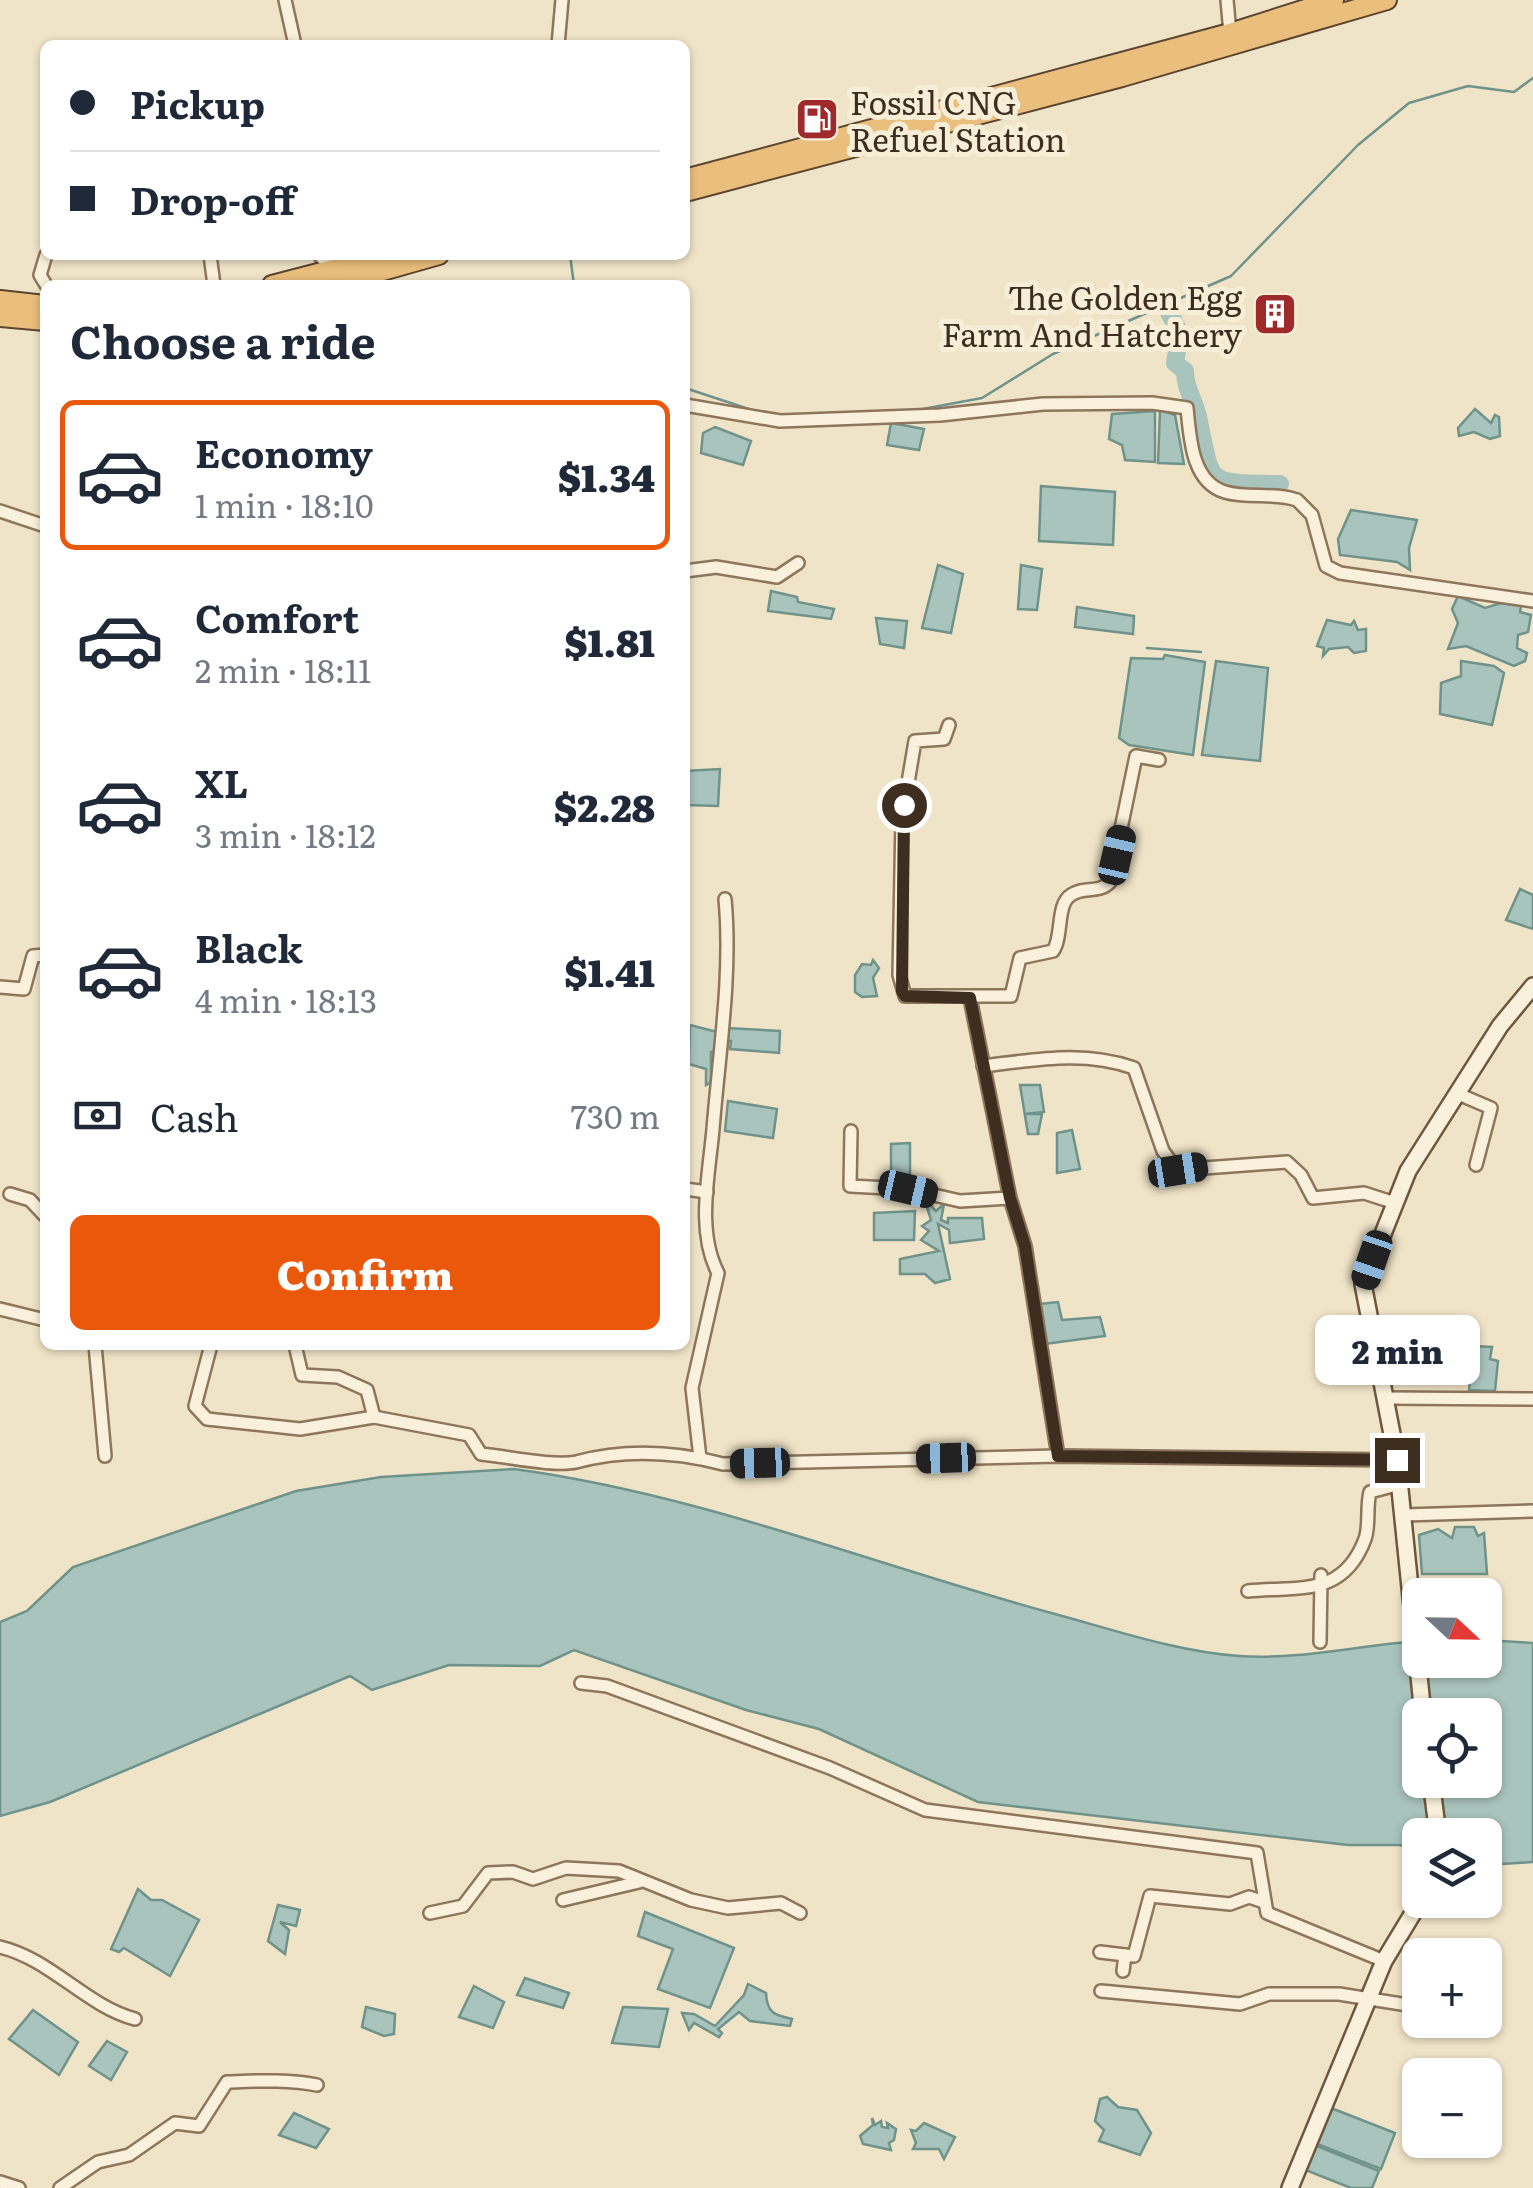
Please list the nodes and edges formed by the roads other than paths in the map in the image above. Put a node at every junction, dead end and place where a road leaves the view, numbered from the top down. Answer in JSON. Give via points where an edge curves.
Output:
{"nodes":[{"id":1,"x":284,"y":0,"type":"edge"},
{"id":2,"x":562,"y":0,"type":"edge"},
{"id":3,"x":1227,"y":0,"type":"edge"},
{"id":4,"x":1334,"y":0,"type":"edge"},
{"id":5,"x":1387,"y":0,"type":"edge"},
{"id":6,"x":1230,"y":33,"type":"junction"},
{"id":7,"x":293,"y":40,"type":"edge"},
{"id":8,"x":558,"y":40,"type":"edge"},
{"id":9,"x":690,"y":177,"type":"edge"},
{"id":10,"x":690,"y":191,"type":"edge"},
{"id":11,"x":373,"y":260,"type":"edge"},
{"id":12,"x":412,"y":260,"type":"edge"},
{"id":13,"x":332,"y":275,"type":"edge"},
{"id":14,"x":302,"y":280,"type":"edge"},
{"id":15,"x":0,"y":300,"type":"edge"},
{"id":16,"x":40,"y":304,"type":"edge"},
{"id":17,"x":0,"y":317,"type":"edge"},
{"id":18,"x":40,"y":321,"type":"edge"},
{"id":19,"x":690,"y":406,"type":"edge"},
{"id":20,"x":0,"y":511,"type":"edge"},
{"id":21,"x":40,"y":524,"type":"edge"},
{"id":22,"x":798,"y":564,"type":"dead end"},
{"id":23,"x":690,"y":569,"type":"edge"},
{"id":24,"x":1533,"y":601,"type":"edge"},
{"id":25,"x":949,"y":724,"type":"dead end"},
{"id":26,"x":1159,"y":760,"type":"dead end"},
{"id":27,"x":725,"y":898,"type":"dead end"},
{"id":28,"x":40,"y":955,"type":"edge"},
{"id":29,"x":1533,"y":986,"type":"edge"},
{"id":30,"x":0,"y":987,"type":"edge"},
{"id":31,"x":970,"y":998,"type":"junction"},
{"id":32,"x":983,"y":1066,"type":"junction"},
{"id":33,"x":1456,"y":1093,"type":"junction"},
{"id":34,"x":851,"y":1130,"type":"dead end"},
{"id":35,"x":1476,"y":1165,"type":"dead end"},
{"id":36,"x":690,"y":1190,"type":"edge"},
{"id":37,"x":706,"y":1192,"type":"junction"},
{"id":38,"x":10,"y":1194,"type":"dead end"},
{"id":39,"x":1010,"y":1198,"type":"junction"},
{"id":40,"x":1392,"y":1202,"type":"junction"},
{"id":41,"x":40,"y":1211,"type":"edge"},
{"id":42,"x":0,"y":1309,"type":"edge"},
{"id":43,"x":40,"y":1319,"type":"edge"},
{"id":44,"x":95,"y":1350,"type":"edge"},
{"id":45,"x":210,"y":1350,"type":"edge"},
{"id":46,"x":297,"y":1350,"type":"edge"},
{"id":47,"x":1384,"y":1398,"type":"junction"},
{"id":48,"x":1533,"y":1398,"type":"edge"},
{"id":49,"x":374,"y":1417,"type":"junction"},
{"id":50,"x":105,"y":1456,"type":"dead end"},
{"id":51,"x":1058,"y":1456,"type":"junction"},
{"id":52,"x":700,"y":1458,"type":"junction"},
{"id":53,"x":1397,"y":1460,"type":"junction"},
{"id":54,"x":1400,"y":1484,"type":"junction"},
{"id":55,"x":1533,"y":1511,"type":"edge"},
{"id":56,"x":1404,"y":1515,"type":"junction"},
{"id":57,"x":1321,"y":1582,"type":"junction"},
{"id":58,"x":1248,"y":1591,"type":"dead end"},
{"id":59,"x":1320,"y":1642,"type":"dead end"},
{"id":60,"x":581,"y":1683,"type":"dead end"},
{"id":61,"x":1421,"y":1698,"type":"edge"},
{"id":62,"x":639,"y":1882,"type":"junction"},
{"id":63,"x":563,"y":1900,"type":"dead end"},
{"id":64,"x":1264,"y":1902,"type":"junction"},
{"id":65,"x":430,"y":1913,"type":"dead end"},
{"id":66,"x":800,"y":1913,"type":"dead end"},
{"id":67,"x":1410,"y":1918,"type":"edge"},
{"id":68,"x":0,"y":1947,"type":"edge"},
{"id":69,"x":1100,"y":1952,"type":"dead end"},
{"id":70,"x":1125,"y":1954,"type":"junction"},
{"id":71,"x":1384,"y":1961,"type":"junction"},
{"id":72,"x":1123,"y":1971,"type":"dead end"},
{"id":73,"x":1101,"y":1991,"type":"dead end"},
{"id":74,"x":1371,"y":1998,"type":"junction"},
{"id":75,"x":1402,"y":2004,"type":"edge"},
{"id":76,"x":135,"y":2020,"type":"dead end"},
{"id":77,"x":316,"y":2085,"type":"dead end"},
{"id":78,"x":0,"y":2182,"type":"edge"},
{"id":79,"x":19,"y":2188,"type":"edge"},
{"id":80,"x":60,"y":2188,"type":"edge"},
{"id":81,"x":1290,"y":2188,"type":"edge"}],
"edges":[{"from":1,"to":7,"type":"street"},
{"from":2,"to":8,"type":"street"},
{"from":3,"to":6,"type":"street"},
{"from":4,"to":6,"type":"highway"},
{"from":5,"to":10,"type":"highway"},
{"from":6,"to":9,"type":"highway"},
{"from":11,"to":13,"type":"highway"},
{"from":12,"to":13,"type":"highway"},
{"from":13,"to":14,"type":"highway"},
{"from":15,"to":16,"type":"highway"},
{"from":17,"to":18,"type":"highway"},
{"from":19,"to":24,"type":"street","via":[[780,421],[940,416],[1042,404],[1152,402],[1187,408],[1202,474],[1224,492],[1298,500],[1312,515],[1326,566]]},
{"from":20,"to":21,"type":"street"},
{"from":22,"to":23,"type":"street","via":[[777,577],[716,566]]},
{"from":25,"to":31,"type":"street","via":[[944,739],[916,741],[910,756],[899,975],[905,996]]},
{"from":26,"to":31,"type":"street","via":[[1136,756],[1110,882],[1064,901],[1059,943],[1054,951],[1020,958],[1011,996]]},
{"from":27,"to":37,"type":"street","via":[[724,996]]},
{"from":28,"to":30,"type":"street","via":[[33,956],[24,989]]},
{"from":29,"to":33,"type":"main road"},
{"from":31,"to":32,"type":"street"},
{"from":32,"to":39,"type":"street"},
{"from":32,"to":40,"type":"street","via":[[1063,1057],[1113,1061],[1134,1068],[1163,1151],[1178,1170],[1287,1162],[1313,1198],[1364,1193]]},
{"from":33,"to":35,"type":"street","via":[[1490,1108]]},
{"from":33,"to":40,"type":"main road"},
{"from":34,"to":39,"type":"street","via":[[850,1186],[960,1201]]},
{"from":36,"to":37,"type":"street"},
{"from":37,"to":52,"type":"street","via":[[708,1254],[718,1273],[692,1388]]},
{"from":38,"to":41,"type":"street"},
{"from":39,"to":51,"type":"street","via":[[1025,1246]]},
{"from":40,"to":47,"type":"main road","via":[[1364,1284]]},
{"from":42,"to":43,"type":"street"},
{"from":44,"to":50,"type":"street"},
{"from":45,"to":49,"type":"street","via":[[195,1406],[207,1419],[300,1430]]},
{"from":46,"to":49,"type":"street","via":[[302,1375],[338,1377],[367,1390]]},
{"from":47,"to":48,"type":"street"},
{"from":47,"to":53,"type":"main road"},
{"from":49,"to":52,"type":"street","via":[[469,1435],[481,1454],[574,1462],[632,1453]]},
{"from":51,"to":52,"type":"street","via":[[723,1464]]},
{"from":51,"to":53,"type":"street"},
{"from":53,"to":54,"type":"main road"},
{"from":54,"to":56,"type":"main road"},
{"from":54,"to":57,"type":"street","via":[[1370,1492],[1366,1538],[1348,1566]]},
{"from":55,"to":56,"type":"street"},
{"from":56,"to":61,"type":"main road"},
{"from":57,"to":58,"type":"street"},
{"from":57,"to":59,"type":"street"},
{"from":60,"to":64,"type":"street","via":[[607,1686],[793,1754],[925,1810],[1257,1853]]},
{"from":62,"to":63,"type":"street"},
{"from":62,"to":65,"type":"street","via":[[619,1870],[589,1868],[533,1879],[488,1873],[463,1906]]},
{"from":62,"to":66,"type":"street","via":[[728,1908],[781,1903]]},
{"from":64,"to":70,"type":"street","via":[[1150,1896],[1134,1956]]},
{"from":64,"to":71,"type":"street","via":[[1267,1913]]},
{"from":67,"to":71,"type":"main road"},
{"from":68,"to":76,"type":"street","via":[[27,1953],[112,2013]]},
{"from":69,"to":70,"type":"street"},
{"from":70,"to":72,"type":"street"},
{"from":71,"to":74,"type":"main road"},
{"from":73,"to":74,"type":"street","via":[[1240,2004],[1270,1994]]},
{"from":74,"to":75,"type":"street"},
{"from":74,"to":81,"type":"main road"},
{"from":77,"to":80,"type":"street","via":[[287,2079],[227,2082],[199,2126],[175,2123],[129,2155],[98,2162]]},
{"from":78,"to":79,"type":"street"}]}
